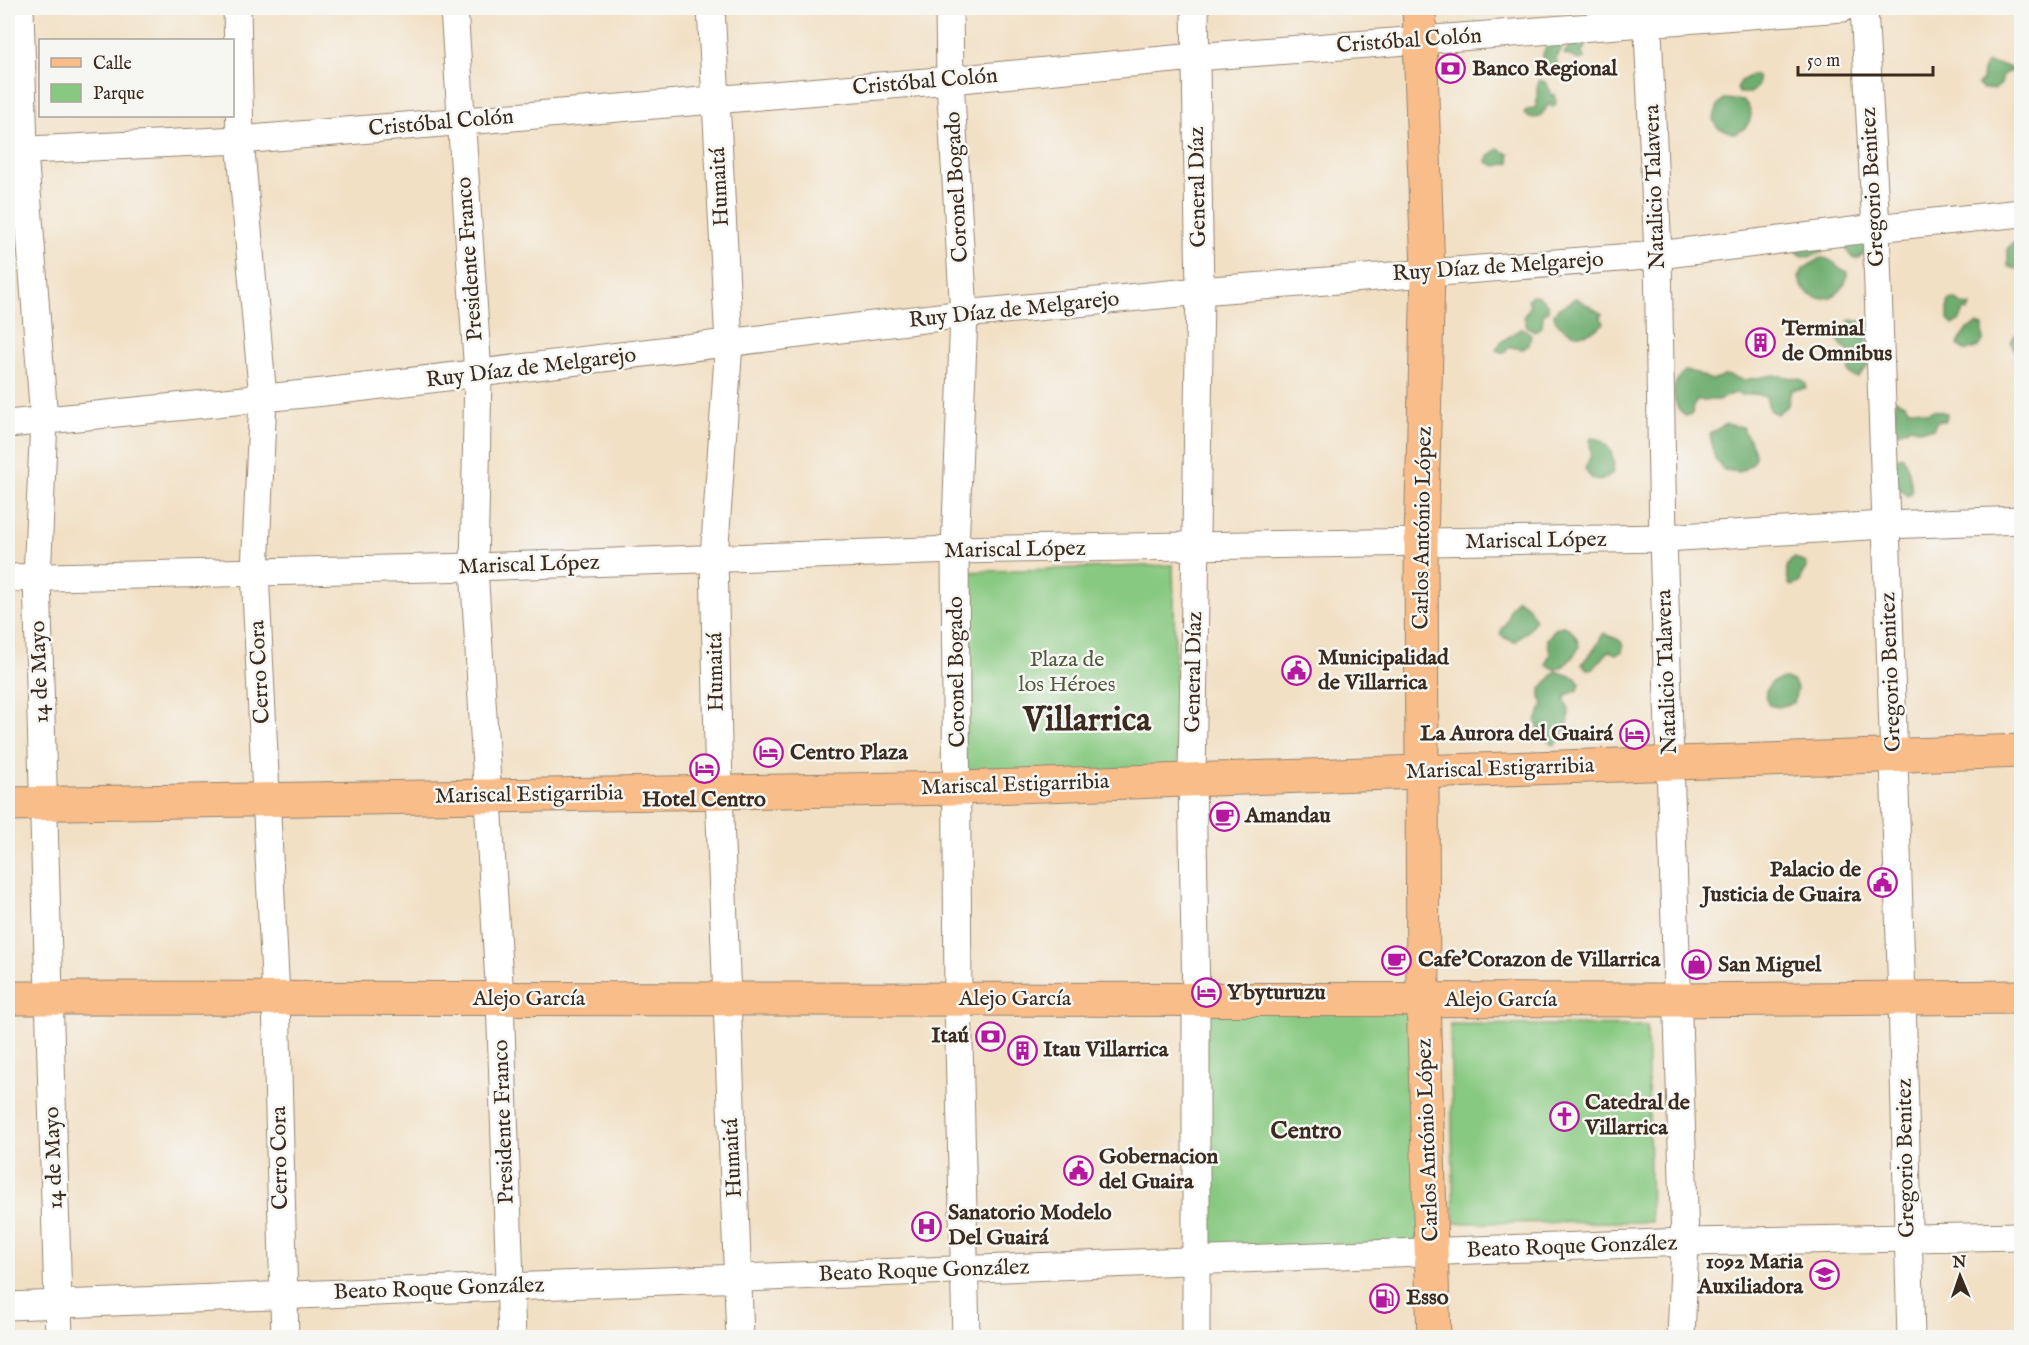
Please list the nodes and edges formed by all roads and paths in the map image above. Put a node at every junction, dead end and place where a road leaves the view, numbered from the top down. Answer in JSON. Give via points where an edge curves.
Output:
{"nodes":[{"id":1,"x":20,"y":8,"type":"edge"},
{"id":2,"x":237,"y":8,"type":"edge"},
{"id":3,"x":454,"y":8,"type":"edge"},
{"id":4,"x":711,"y":8,"type":"edge"},
{"id":5,"x":950,"y":8,"type":"edge"},
{"id":6,"x":1195,"y":8,"type":"edge"},
{"id":7,"x":1419,"y":8,"type":"edge"},
{"id":8,"x":1843,"y":8,"type":"edge"},
{"id":9,"x":1864,"y":8,"type":"edge"},
{"id":10,"x":1647,"y":16,"type":"edge"},
{"id":11,"x":1419,"y":40,"type":"junction"},
{"id":12,"x":1195,"y":57,"type":"junction"},
{"id":13,"x":950,"y":80,"type":"junction"},
{"id":14,"x":715,"y":100,"type":"junction"},
{"id":15,"x":460,"y":122,"type":"junction"},
{"id":16,"x":240,"y":140,"type":"junction"},
{"id":17,"x":16,"y":151,"type":"edge"},
{"id":18,"x":2022,"y":213,"type":"edge"},
{"id":19,"x":1876,"y":228,"type":"junction"},
{"id":20,"x":1658,"y":255,"type":"junction"},
{"id":21,"x":1428,"y":273,"type":"junction"},
{"id":22,"x":1200,"y":291,"type":"junction"},
{"id":23,"x":964,"y":314,"type":"junction"},
{"id":24,"x":729,"y":343,"type":"junction"},
{"id":25,"x":478,"y":375,"type":"junction"},
{"id":26,"x":263,"y":398,"type":"junction"},
{"id":27,"x":44,"y":420,"type":"junction"},
{"id":28,"x":8,"y":424,"type":"edge"},
{"id":29,"x":2022,"y":520,"type":"edge"},
{"id":30,"x":1885,"y":525,"type":"junction"},
{"id":31,"x":1663,"y":538,"type":"junction"},
{"id":32,"x":1421,"y":543,"type":"junction"},
{"id":33,"x":1195,"y":547,"type":"junction"},
{"id":34,"x":955,"y":550,"type":"junction"},
{"id":35,"x":714,"y":558,"type":"junction"},
{"id":36,"x":474,"y":567,"type":"junction"},
{"id":37,"x":255,"y":571,"type":"junction"},
{"id":38,"x":8,"y":578,"type":"edge"},
{"id":39,"x":37,"y":578,"type":"junction"},
{"id":40,"x":2022,"y":751,"type":"edge"},
{"id":41,"x":1893,"y":756,"type":"junction"},
{"id":42,"x":1670,"y":764,"type":"junction"},
{"id":43,"x":1422,"y":772,"type":"junction"},
{"id":44,"x":1192,"y":780,"type":"junction"},
{"id":45,"x":958,"y":788,"type":"junction"},
{"id":46,"x":719,"y":792,"type":"junction"},
{"id":47,"x":487,"y":796,"type":"junction"},
{"id":48,"x":266,"y":800,"type":"junction"},
{"id":49,"x":44,"y":803,"type":"junction"},
{"id":50,"x":8,"y":804,"type":"edge"},
{"id":51,"x":2022,"y":997,"type":"edge"},
{"id":52,"x":8,"y":998,"type":"edge"},
{"id":53,"x":49,"y":998,"type":"junction"},
{"id":54,"x":276,"y":998,"type":"junction"},
{"id":55,"x":1902,"y":998,"type":"junction"},
{"id":56,"x":500,"y":999,"type":"junction"},
{"id":57,"x":726,"y":999,"type":"junction"},
{"id":58,"x":958,"y":999,"type":"junction"},
{"id":59,"x":1196,"y":999,"type":"junction"},
{"id":60,"x":1423,"y":1000,"type":"junction"},
{"id":61,"x":1677,"y":1000,"type":"junction"},
{"id":62,"x":2022,"y":1236,"type":"edge"},
{"id":63,"x":1907,"y":1238,"type":"junction"},
{"id":64,"x":1684,"y":1242,"type":"junction"},
{"id":65,"x":1432,"y":1252,"type":"junction"},
{"id":66,"x":1197,"y":1261,"type":"junction"},
{"id":67,"x":965,"y":1270,"type":"junction"},
{"id":68,"x":739,"y":1278,"type":"junction"},
{"id":69,"x":510,"y":1287,"type":"junction"},
{"id":70,"x":284,"y":1295,"type":"junction"},
{"id":71,"x":58,"y":1304,"type":"junction"},
{"id":72,"x":8,"y":1306,"type":"edge"},
{"id":73,"x":59,"y":1338,"type":"edge"},
{"id":74,"x":285,"y":1338,"type":"edge"},
{"id":75,"x":512,"y":1338,"type":"edge"},
{"id":76,"x":740,"y":1338,"type":"edge"},
{"id":77,"x":966,"y":1338,"type":"edge"},
{"id":78,"x":1196,"y":1338,"type":"edge"},
{"id":79,"x":1434,"y":1338,"type":"edge"},
{"id":80,"x":1682,"y":1338,"type":"edge"},
{"id":81,"x":1911,"y":1338,"type":"edge"}],
"edges":[{"from":1,"to":17,"type":"street","name":"14 de Mayo"},
{"from":2,"to":16,"type":"street","name":"Cerro Cora"},
{"from":3,"to":15,"type":"street","name":"Presidente Franco"},
{"from":4,"to":14,"type":"street","name":"Humaitá"},
{"from":5,"to":13,"type":"street","name":"Coronel Bogado"},
{"from":6,"to":12,"type":"street","name":"General Díaz"},
{"from":7,"to":11,"type":"main road","name":"Carlos António López"},
{"from":8,"to":10,"type":"street","name":"Cristóbal Colón"},
{"from":9,"to":19,"type":"street","name":"Gregorio Benitez"},
{"from":10,"to":11,"type":"street","name":"Cristóbal Colón"},
{"from":10,"to":20,"type":"street","name":"Natalicio Talavera"},
{"from":11,"to":12,"type":"street","name":"Cristóbal Colón"},
{"from":11,"to":21,"type":"main road","name":"Carlos António López"},
{"from":12,"to":13,"type":"street","name":"Cristóbal Colón"},
{"from":12,"to":22,"type":"street","name":"General Díaz"},
{"from":13,"to":14,"type":"street","name":"Cristóbal Colón"},
{"from":13,"to":23,"type":"street","name":"Coronel Bogado"},
{"from":14,"to":15,"type":"street","name":"Cristóbal Colón"},
{"from":14,"to":24,"type":"street","name":"Humaitá"},
{"from":15,"to":16,"type":"street","name":"Cristóbal Colón"},
{"from":15,"to":25,"type":"street","name":"Presidente Franco"},
{"from":16,"to":17,"type":"street","name":"Cristóbal Colón"},
{"from":16,"to":26,"type":"street","name":"Cerro Cora"},
{"from":17,"to":27,"type":"street","name":"14 de Mayo"},
{"from":18,"to":19,"type":"street","name":"Ruy Díaz de Melgarejo"},
{"from":19,"to":20,"type":"street","name":"Ruy Díaz de Melgarejo"},
{"from":19,"to":30,"type":"street","name":"Gregorio Benitez"},
{"from":20,"to":21,"type":"street","name":"Ruy Díaz de Melgarejo"},
{"from":20,"to":31,"type":"street","name":"Natalicio Talavera"},
{"from":21,"to":22,"type":"street","name":"Ruy Díaz de Melgarejo"},
{"from":21,"to":32,"type":"main road","name":"Carlos António López"},
{"from":22,"to":23,"type":"street","name":"Ruy Díaz de Melgarejo"},
{"from":22,"to":33,"type":"street","name":"General Díaz"},
{"from":23,"to":24,"type":"street","name":"Ruy Díaz de Melgarejo"},
{"from":23,"to":34,"type":"street","name":"Coronel Bogado"},
{"from":24,"to":25,"type":"street","name":"Ruy Díaz de Melgarejo"},
{"from":24,"to":35,"type":"street","name":"Humaitá"},
{"from":25,"to":26,"type":"street","name":"Ruy Díaz de Melgarejo"},
{"from":25,"to":36,"type":"street","name":"Presidente Franco"},
{"from":26,"to":27,"type":"street","name":"Ruy Díaz de Melgarejo"},
{"from":26,"to":37,"type":"street","name":"Cerro Cora"},
{"from":27,"to":28,"type":"street","name":"Ruy Díaz de Melgarejo"},
{"from":27,"to":39,"type":"street","name":"14 de Mayo"},
{"from":29,"to":30,"type":"street","name":"Mariscal López"},
{"from":30,"to":31,"type":"street","name":"Mariscal López"},
{"from":30,"to":41,"type":"street","name":"Gregorio Benitez"},
{"from":31,"to":32,"type":"street","name":"Mariscal López"},
{"from":31,"to":42,"type":"street","name":"Natalicio Talavera"},
{"from":32,"to":33,"type":"street","name":"Mariscal López"},
{"from":32,"to":43,"type":"main road","name":"Carlos António López"},
{"from":33,"to":34,"type":"street","name":"Mariscal López"},
{"from":33,"to":44,"type":"street","name":"General Díaz"},
{"from":34,"to":35,"type":"street","name":"Mariscal López"},
{"from":34,"to":45,"type":"street","name":"Coronel Bogado"},
{"from":35,"to":36,"type":"street","name":"Mariscal López"},
{"from":35,"to":46,"type":"street","name":"Humaitá"},
{"from":36,"to":37,"type":"street","name":"Mariscal López"},
{"from":36,"to":47,"type":"street","name":"Presidente Franco"},
{"from":37,"to":39,"type":"street","name":"Mariscal López"},
{"from":37,"to":48,"type":"street","name":"Cerro Cora"},
{"from":38,"to":39,"type":"street","name":"Mariscal López"},
{"from":39,"to":49,"type":"street","name":"14 de Mayo"},
{"from":40,"to":41,"type":"main road","name":"Mariscal Estigarribia"},
{"from":41,"to":42,"type":"main road","name":"Mariscal Estigarribia"},
{"from":41,"to":55,"type":"street","name":"Gregorio Benitez"},
{"from":42,"to":43,"type":"main road","name":"Mariscal Estigarribia"},
{"from":42,"to":61,"type":"street","name":"Natalicio Talavera"},
{"from":43,"to":44,"type":"main road","name":"Mariscal Estigarribia"},
{"from":43,"to":60,"type":"main road","name":"Carlos António López"},
{"from":44,"to":45,"type":"main road","name":"Mariscal Estigarribia"},
{"from":44,"to":59,"type":"street","name":"General Díaz"},
{"from":45,"to":46,"type":"main road","name":"Mariscal Estigarribia"},
{"from":45,"to":58,"type":"street","name":"Coronel Bogado"},
{"from":46,"to":47,"type":"main road","name":"Mariscal Estigarribia"},
{"from":46,"to":57,"type":"street","name":"Humaitá"},
{"from":47,"to":48,"type":"main road","name":"Mariscal Estigarribia"},
{"from":47,"to":56,"type":"street","name":"Presidente Franco"},
{"from":48,"to":49,"type":"main road","name":"Mariscal Estigarribia"},
{"from":48,"to":54,"type":"street","name":"Cerro Cora"},
{"from":49,"to":50,"type":"main road","name":"Mariscal Estigarribia"},
{"from":49,"to":53,"type":"street","name":"14 de Mayo"},
{"from":51,"to":55,"type":"main road","name":"Alejo García"},
{"from":52,"to":53,"type":"main road","name":"Alejo García"},
{"from":53,"to":54,"type":"main road","name":"Alejo García"},
{"from":53,"to":71,"type":"street","name":"14 de Mayo"},
{"from":54,"to":56,"type":"main road","name":"Alejo García"},
{"from":54,"to":70,"type":"street","name":"Cerro Cora"},
{"from":55,"to":61,"type":"main road","name":"Alejo García"},
{"from":55,"to":63,"type":"street","name":"Gregorio Benitez"},
{"from":56,"to":57,"type":"main road","name":"Alejo García"},
{"from":56,"to":69,"type":"street","name":"Presidente Franco"},
{"from":57,"to":58,"type":"main road","name":"Alejo García"},
{"from":57,"to":68,"type":"street","name":"Humaitá"},
{"from":58,"to":59,"type":"main road","name":"Alejo García"},
{"from":58,"to":67,"type":"street","name":"Coronel Bogado"},
{"from":59,"to":60,"type":"main road","name":"Alejo García"},
{"from":59,"to":66,"type":"street","name":"General Díaz"},
{"from":60,"to":61,"type":"main road","name":"Alejo García"},
{"from":60,"to":65,"type":"main road","name":"Carlos António López"},
{"from":61,"to":64,"type":"street","name":"Natalicio Talavera"},
{"from":62,"to":63,"type":"street","name":"Beato Roque González"},
{"from":63,"to":64,"type":"street","name":"Beato Roque González"},
{"from":63,"to":81,"type":"street","name":"Gregorio Benitez"},
{"from":64,"to":65,"type":"street","name":"Beato Roque González"},
{"from":64,"to":80,"type":"street","name":"Natalicio Talavera"},
{"from":65,"to":66,"type":"street","name":"Beato Roque González"},
{"from":65,"to":79,"type":"main road","name":"Carlos António López"},
{"from":66,"to":67,"type":"street","name":"Beato Roque González"},
{"from":66,"to":78,"type":"street","name":"General Díaz"},
{"from":67,"to":68,"type":"street","name":"Beato Roque González"},
{"from":67,"to":77,"type":"street","name":"Coronel Bogado"},
{"from":68,"to":69,"type":"street","name":"Beato Roque González"},
{"from":68,"to":76,"type":"street","name":"Humaitá"},
{"from":69,"to":70,"type":"street","name":"Beato Roque González"},
{"from":69,"to":75,"type":"street","name":"Presidente Franco"},
{"from":70,"to":71,"type":"street","name":"Beato Roque González"},
{"from":70,"to":74,"type":"street","name":"Cerro Cora"},
{"from":71,"to":72,"type":"street","name":"Beato Roque González"},
{"from":71,"to":73,"type":"street","name":"14 de Mayo"}]}
